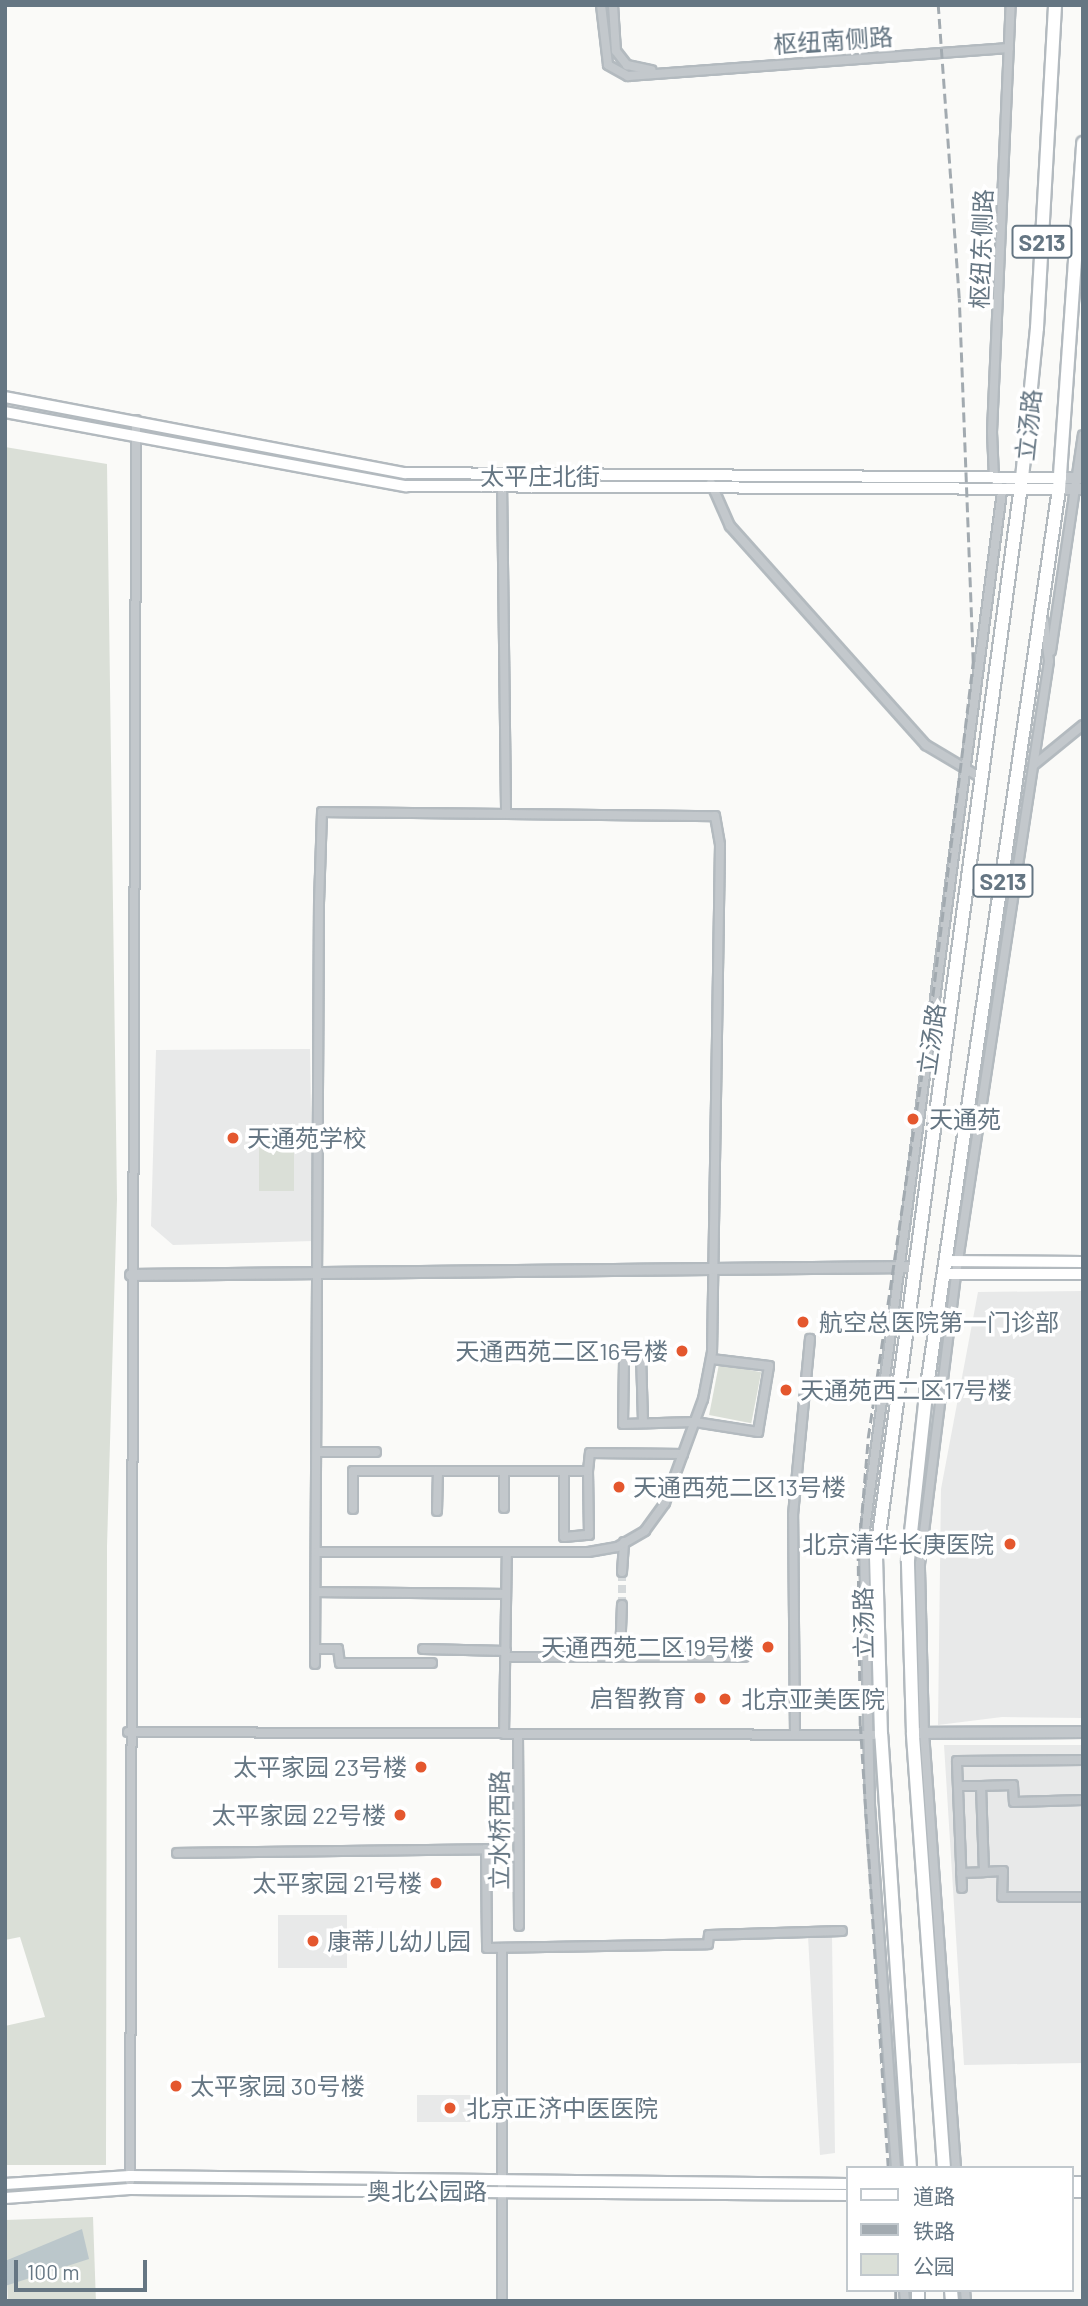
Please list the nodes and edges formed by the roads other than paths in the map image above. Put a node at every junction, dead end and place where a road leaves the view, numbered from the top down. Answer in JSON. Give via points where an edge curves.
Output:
{"nodes":[{"id":1,"x":601,"y":5,"type":"edge"},
{"id":2,"x":613,"y":5,"type":"edge"},
{"id":3,"x":1011,"y":5,"type":"edge"},
{"id":4,"x":1055,"y":5,"type":"edge"},
{"id":5,"x":1009,"y":48,"type":"junction"},
{"id":6,"x":660,"y":71,"type":"junction"},
{"id":7,"x":1083,"y":143,"type":"edge"},
{"id":8,"x":5,"y":397,"type":"edge"},
{"id":9,"x":5,"y":412,"type":"edge"},
{"id":10,"x":136,"y":420,"type":"junction"},
{"id":11,"x":136,"y":434,"type":"junction"},
{"id":12,"x":1083,"y":435,"type":"edge"},
{"id":13,"x":502,"y":476,"type":"junction"},
{"id":14,"x":711,"y":477,"type":"junction"},
{"id":15,"x":994,"y":478,"type":"junction"},
{"id":16,"x":1060,"y":483,"type":"junction"},
{"id":17,"x":1080,"y":483,"type":"edge"},
{"id":18,"x":1021,"y":484,"type":"junction"},
{"id":19,"x":502,"y":490,"type":"junction"},
{"id":20,"x":711,"y":490,"type":"junction"},
{"id":21,"x":1002,"y":491,"type":"junction"},
{"id":22,"x":1041,"y":606,"type":"junction"},
{"id":23,"x":1049,"y":661,"type":"junction"},
{"id":24,"x":1083,"y":725,"type":"edge"},
{"id":25,"x":1034,"y":765,"type":"junction"},
{"id":26,"x":970,"y":772,"type":"junction"},
{"id":27,"x":983,"y":779,"type":"junction"},
{"id":28,"x":506,"y":811,"type":"junction"},
{"id":29,"x":1083,"y":1262,"type":"edge"},
{"id":30,"x":907,"y":1266,"type":"junction"},
{"id":31,"x":950,"y":1267,"type":"junction"},
{"id":32,"x":716,"y":1269,"type":"junction"},
{"id":33,"x":318,"y":1273,"type":"junction"},
{"id":34,"x":1083,"y":1274,"type":"edge"},
{"id":35,"x":131,"y":1275,"type":"junction"},
{"id":36,"x":810,"y":1339,"type":"dead end"},
{"id":37,"x":641,"y":1354,"type":"dead end"},
{"id":38,"x":711,"y":1359,"type":"junction"},
{"id":39,"x":624,"y":1361,"type":"dead end"},
{"id":40,"x":695,"y":1422,"type":"junction"},
{"id":41,"x":643,"y":1423,"type":"junction"},
{"id":42,"x":317,"y":1452,"type":"junction"},
{"id":43,"x":376,"y":1452,"type":"dead end"},
{"id":44,"x":683,"y":1454,"type":"junction"},
{"id":45,"x":588,"y":1471,"type":"junction"},
{"id":46,"x":438,"y":1472,"type":"junction"},
{"id":47,"x":504,"y":1472,"type":"junction"},
{"id":48,"x":564,"y":1472,"type":"junction"},
{"id":49,"x":353,"y":1508,"type":"dead end"},
{"id":50,"x":504,"y":1508,"type":"dead end"},
{"id":51,"x":437,"y":1511,"type":"dead end"},
{"id":52,"x":624,"y":1542,"type":"junction"},
{"id":53,"x":316,"y":1552,"type":"junction"},
{"id":54,"x":506,"y":1553,"type":"junction"},
{"id":55,"x":622,"y":1572,"type":"tunnel mouth"},
{"id":56,"x":316,"y":1592,"type":"junction"},
{"id":57,"x":505,"y":1594,"type":"junction"},
{"id":58,"x":622,"y":1605,"type":"tunnel mouth"},
{"id":59,"x":315,"y":1649,"type":"junction"},
{"id":60,"x":423,"y":1649,"type":"dead end"},
{"id":61,"x":506,"y":1654,"type":"junction"},
{"id":62,"x":620,"y":1656,"type":"junction"},
{"id":63,"x":744,"y":1657,"type":"dead end"},
{"id":64,"x":432,"y":1663,"type":"dead end"},
{"id":65,"x":315,"y":1664,"type":"dead end"},
{"id":66,"x":128,"y":1732,"type":"junction"},
{"id":67,"x":1083,"y":1732,"type":"edge"},
{"id":68,"x":919,"y":1733,"type":"junction"},
{"id":69,"x":504,"y":1734,"type":"junction"},
{"id":70,"x":518,"y":1734,"type":"junction"},
{"id":71,"x":795,"y":1735,"type":"junction"},
{"id":72,"x":866,"y":1735,"type":"junction"},
{"id":73,"x":881,"y":1735,"type":"junction"},
{"id":74,"x":1083,"y":1760,"type":"edge"},
{"id":75,"x":958,"y":1786,"type":"junction"},
{"id":76,"x":981,"y":1786,"type":"junction"},
{"id":77,"x":1083,"y":1800,"type":"edge"},
{"id":78,"x":177,"y":1853,"type":"dead end"},
{"id":79,"x":984,"y":1872,"type":"junction"},
{"id":80,"x":961,"y":1873,"type":"junction"},
{"id":81,"x":962,"y":1888,"type":"dead end"},
{"id":82,"x":1083,"y":1897,"type":"edge"},
{"id":83,"x":519,"y":1926,"type":"dead end"},
{"id":84,"x":842,"y":1931,"type":"dead end"},
{"id":85,"x":502,"y":1949,"type":"junction"},
{"id":86,"x":896,"y":2166,"type":"edge"},
{"id":87,"x":910,"y":2166,"type":"edge"},
{"id":88,"x":944,"y":2166,"type":"edge"},
{"id":89,"x":956,"y":2166,"type":"edge"},
{"id":90,"x":130,"y":2176,"type":"junction"},
{"id":91,"x":502,"y":2180,"type":"junction"},
{"id":92,"x":5,"y":2184,"type":"edge"},
{"id":93,"x":846,"y":2184,"type":"edge"},
{"id":94,"x":130,"y":2189,"type":"junction"},
{"id":95,"x":502,"y":2192,"type":"junction"},
{"id":96,"x":846,"y":2195,"type":"edge"},
{"id":97,"x":5,"y":2199,"type":"edge"},
{"id":98,"x":502,"y":2301,"type":"edge"}],
"edges":[{"from":1,"to":6,"type":"street","name":"枢纽南侧路","via":[[608,65],[628,76]]},
{"from":2,"to":6,"type":"street","via":[[621,58]]},
{"from":3,"to":5,"type":"street","name":"枢纽东侧路"},
{"from":4,"to":18,"type":"main road","name":"立汤路","number":"S213","via":[[1038,328]]},
{"from":5,"to":6,"type":"street","name":"枢纽南侧路"},
{"from":5,"to":15,"type":"street","name":"枢纽东侧路"},
{"from":7,"to":16,"type":"main road","name":"立汤路","number":"S213"},
{"from":8,"to":10,"type":"main road","name":"太平庄北街"},
{"from":9,"to":11,"type":"main road","name":"太平庄北街"},
{"from":10,"to":11,"type":"street"},
{"from":10,"to":13,"type":"main road","name":"太平庄北街","via":[[349,466]]},
{"from":11,"to":19,"type":"main road","name":"太平庄北街","via":[[337,478]]},
{"from":11,"to":35,"type":"street"},
{"from":12,"to":17,"type":"street"},
{"from":13,"to":14,"type":"main road","name":"太平庄北街"},
{"from":13,"to":19,"type":"street"},
{"from":14,"to":15,"type":"main road","name":"太平庄北街"},
{"from":14,"to":20,"type":"street"},
{"from":15,"to":18,"type":"main road","name":"太平庄北街"},
{"from":15,"to":21,"type":"street"},
{"from":16,"to":17,"type":"street","name":"太平庄北街"},
{"from":16,"to":18,"type":"main road","name":"太平庄北街"},
{"from":16,"to":22,"type":"main road","name":"立汤路","number":"S213"},
{"from":17,"to":23,"type":"street"},
{"from":18,"to":21,"type":"main road","name":"太平庄北街"},
{"from":18,"to":27,"type":"main road","name":"立汤路","number":"S213"},
{"from":19,"to":20,"type":"main road","name":"太平庄北街"},
{"from":19,"to":28,"type":"street"},
{"from":20,"to":21,"type":"main road","name":"太平庄北街"},
{"from":20,"to":26,"type":"street","via":[[730,526],[926,745]]},
{"from":21,"to":26,"type":"street","name":"立汤路","number":"S213"},
{"from":22,"to":23,"type":"street","name":"立汤路","number":"S213"},
{"from":22,"to":31,"type":"main road","name":"立汤路","number":"S213"},
{"from":23,"to":25,"type":"street","name":"立汤路","number":"S213"},
{"from":24,"to":25,"type":"street"},
{"from":25,"to":31,"type":"street","name":"立汤路","number":"S213"},
{"from":26,"to":27,"type":"street"},
{"from":26,"to":30,"type":"street","name":"立汤路","number":"S213"},
{"from":27,"to":30,"type":"main road","name":"立汤路","number":"S213"},
{"from":28,"to":32,"type":"street","via":[[715,816]]},
{"from":28,"to":33,"type":"street","via":[[322,812]]},
{"from":29,"to":31,"type":"main road"},
{"from":30,"to":32,"type":"street"},
{"from":30,"to":72,"type":"street","name":"立汤路","number":"S213","via":[[863,1537]]},
{"from":30,"to":73,"type":"main road","name":"立汤路","number":"S213","via":[[876,1557]]},
{"from":31,"to":34,"type":"main road"},
{"from":31,"to":68,"type":"main road","name":"立汤路","number":"S213","via":[[909,1548]]},
{"from":32,"to":33,"type":"street"},
{"from":32,"to":38,"type":"street"},
{"from":33,"to":35,"type":"street"},
{"from":33,"to":42,"type":"street"},
{"from":35,"to":66,"type":"street"},
{"from":36,"to":71,"type":"street","via":[[793,1515]]},
{"from":37,"to":41,"type":"street"},
{"from":38,"to":40,"type":"street"},
{"from":38,"to":40,"type":"street","via":[[769,1366],[758,1432]]},
{"from":39,"to":41,"type":"street","via":[[623,1424]]},
{"from":40,"to":41,"type":"street"},
{"from":40,"to":44,"type":"street"},
{"from":42,"to":43,"type":"street"},
{"from":42,"to":53,"type":"street"},
{"from":44,"to":45,"type":"street","via":[[590,1453]]},
{"from":44,"to":52,"type":"street","via":[[665,1503],[645,1531]]},
{"from":45,"to":48,"type":"street"},
{"from":45,"to":48,"type":"street","via":[[589,1535],[564,1536]]},
{"from":46,"to":47,"type":"street"},
{"from":46,"to":49,"type":"street","via":[[353,1471]]},
{"from":46,"to":51,"type":"street"},
{"from":47,"to":48,"type":"street"},
{"from":47,"to":50,"type":"street"},
{"from":52,"to":54,"type":"street","via":[[588,1552]]},
{"from":52,"to":55,"type":"street"},
{"from":53,"to":54,"type":"street"},
{"from":53,"to":56,"type":"street"},
{"from":54,"to":57,"type":"street"},
{"from":56,"to":57,"type":"street"},
{"from":56,"to":59,"type":"street"},
{"from":57,"to":61,"type":"street"},
{"from":58,"to":62,"type":"street"},
{"from":59,"to":64,"type":"street","via":[[338,1649],[340,1663]]},
{"from":59,"to":65,"type":"street"},
{"from":60,"to":61,"type":"street"},
{"from":61,"to":62,"type":"street"},
{"from":61,"to":69,"type":"street"},
{"from":62,"to":63,"type":"street"},
{"from":66,"to":69,"type":"street"},
{"from":66,"to":90,"type":"street"},
{"from":67,"to":68,"type":"street"},
{"from":68,"to":88,"type":"main road","name":"立汤路","number":"S213"},
{"from":68,"to":89,"type":"street","name":"立汤路","number":"S213"},
{"from":69,"to":70,"type":"street"},
{"from":70,"to":71,"type":"street"},
{"from":70,"to":83,"type":"street","name":"立水桥西路"},
{"from":71,"to":72,"type":"street"},
{"from":72,"to":73,"type":"street"},
{"from":72,"to":86,"type":"street","name":"立汤路","number":"S213"},
{"from":73,"to":87,"type":"main road","name":"立汤路","number":"S213"},
{"from":74,"to":75,"type":"street","via":[[957,1761]]},
{"from":75,"to":76,"type":"street"},
{"from":75,"to":80,"type":"street"},
{"from":76,"to":77,"type":"street","via":[[1013,1785],[1014,1802]]},
{"from":76,"to":79,"type":"street"},
{"from":78,"to":85,"type":"street","via":[[486,1849],[487,1948]]},
{"from":79,"to":80,"type":"street"},
{"from":79,"to":82,"type":"street","via":[[1003,1871],[1002,1897]]},
{"from":80,"to":81,"type":"street"},
{"from":84,"to":85,"type":"street","via":[[709,1936],[708,1944]]},
{"from":85,"to":91,"type":"street"},
{"from":90,"to":91,"type":"main road","name":"奥北公园路"},
{"from":90,"to":92,"type":"main road","name":"奥北公园路"},
{"from":90,"to":94,"type":"street"},
{"from":91,"to":93,"type":"main road","name":"奥北公园路"},
{"from":91,"to":95,"type":"street"},
{"from":94,"to":95,"type":"main road","name":"奥北公园路"},
{"from":94,"to":97,"type":"main road","name":"奥北公园路"},
{"from":95,"to":96,"type":"main road","name":"奥北公园路"},
{"from":95,"to":98,"type":"street"}]}
